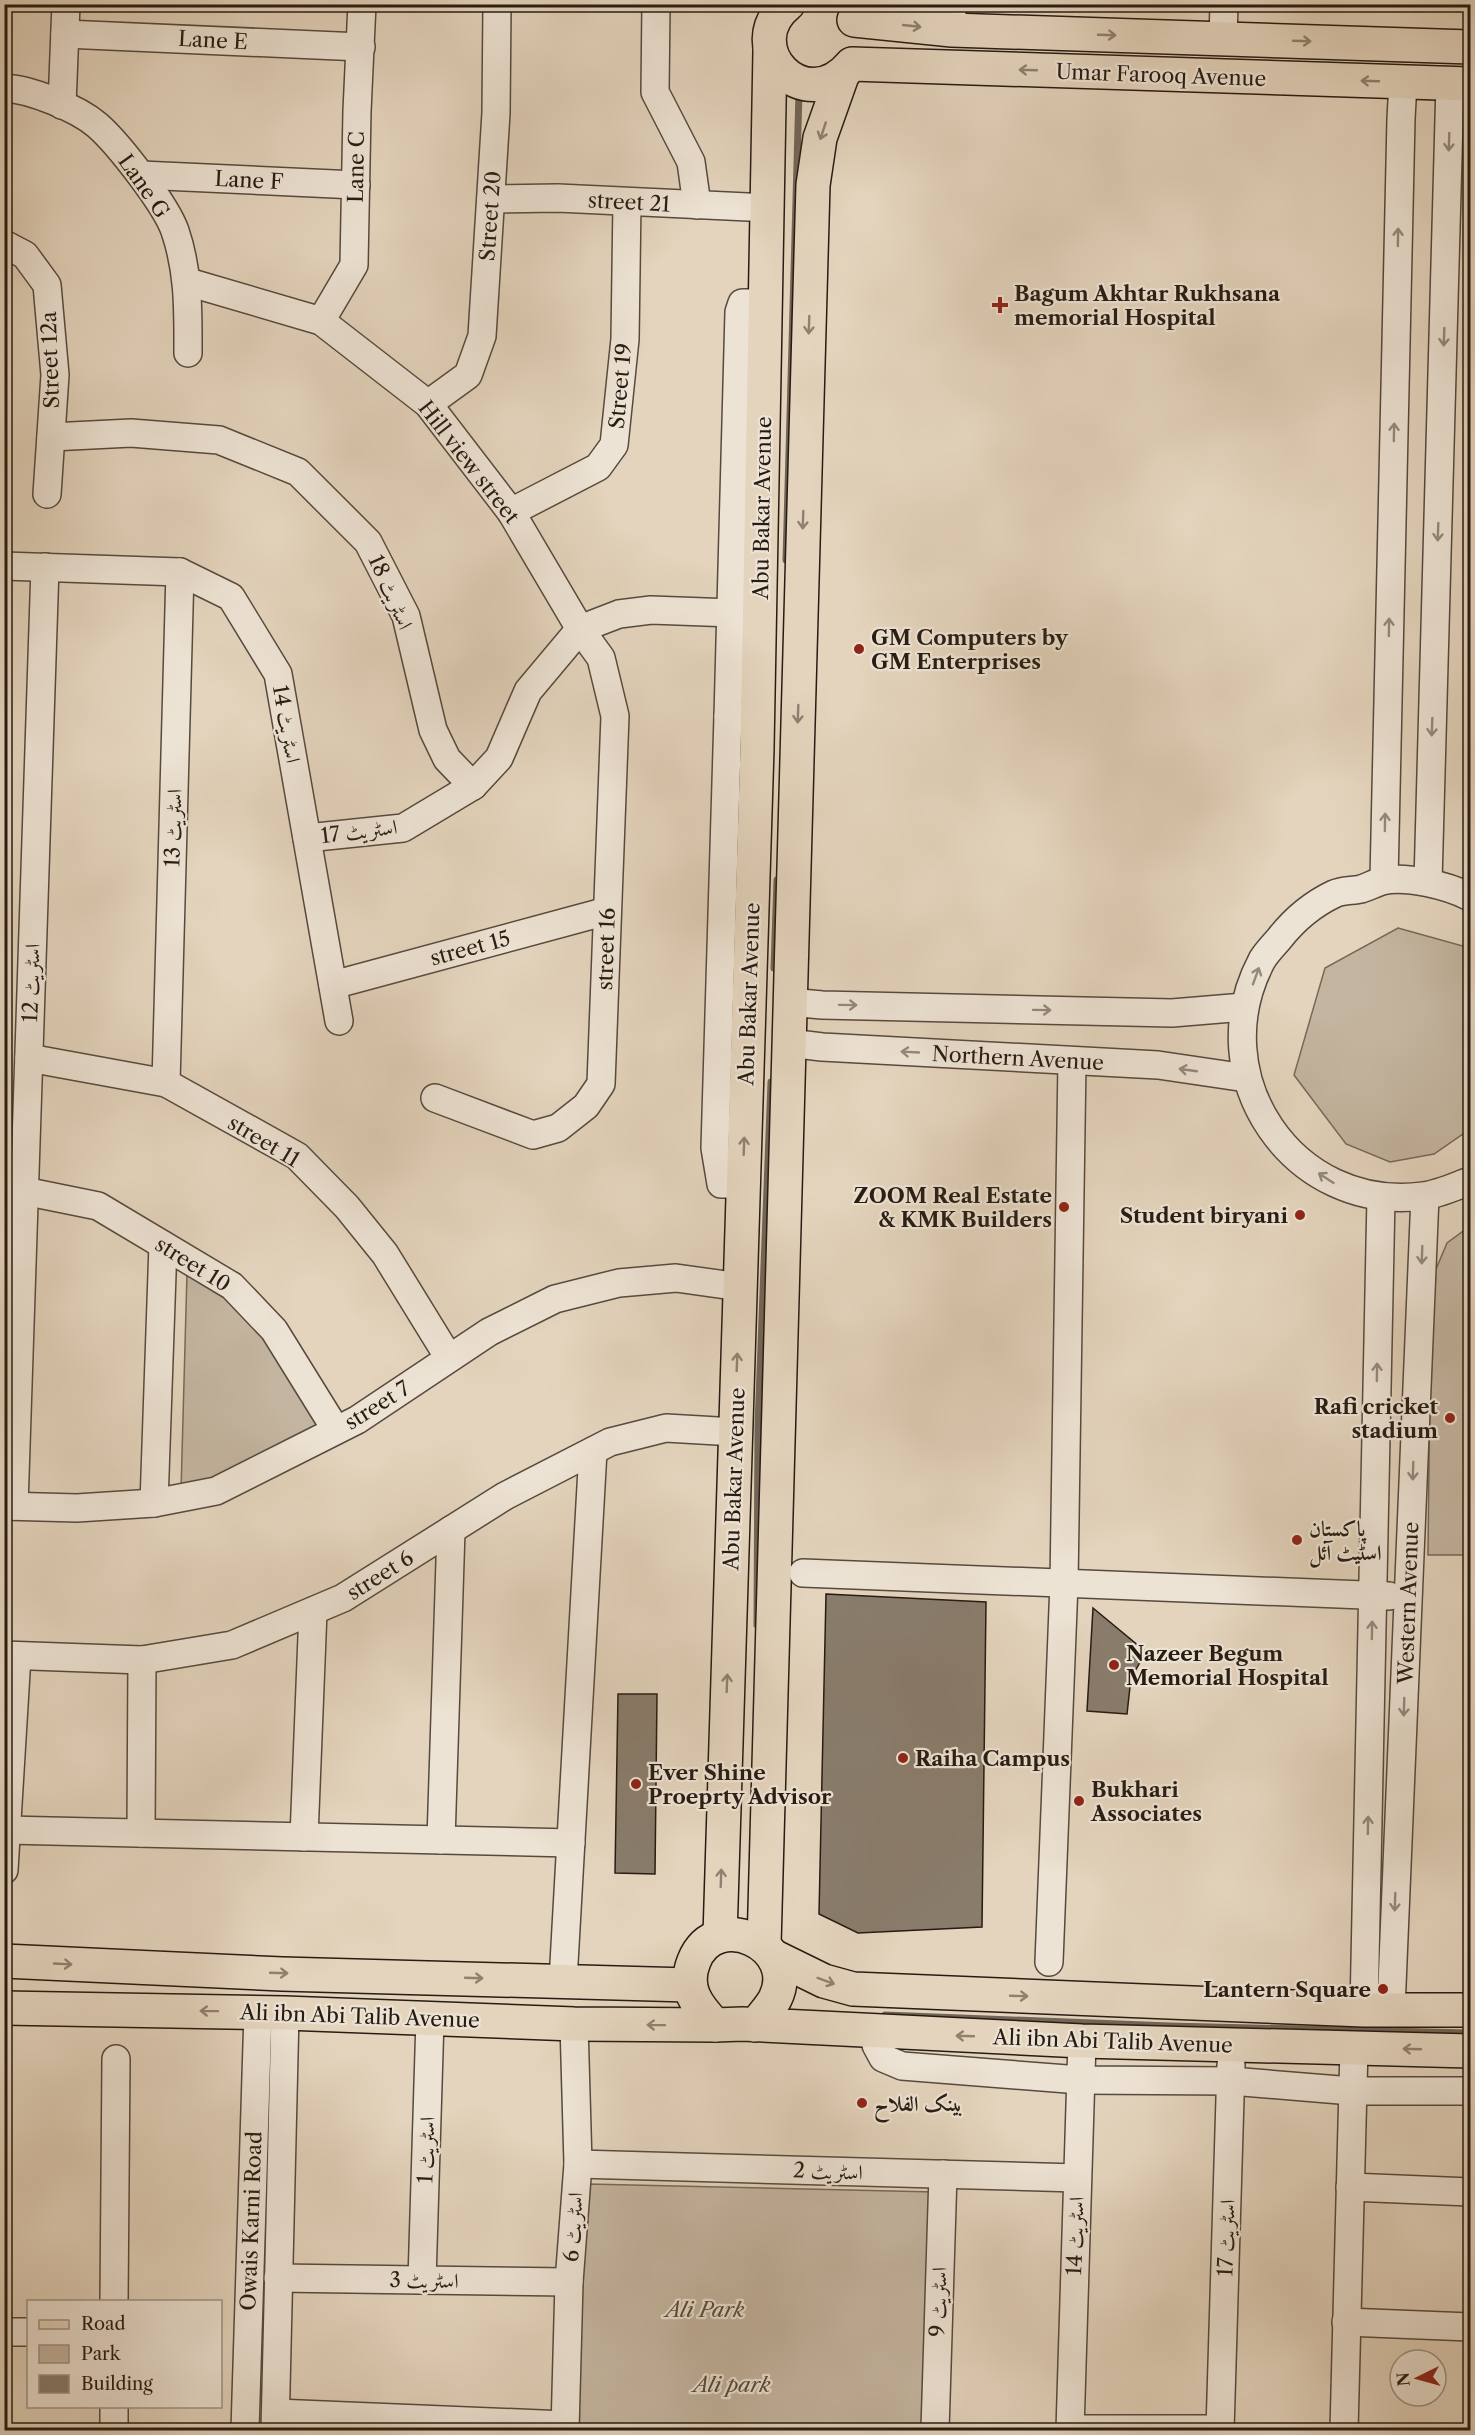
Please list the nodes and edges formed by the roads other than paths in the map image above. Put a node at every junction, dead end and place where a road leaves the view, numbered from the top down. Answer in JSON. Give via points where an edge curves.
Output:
{"nodes":[{"id":1,"x":66,"y":4,"type":"edge"},
{"id":2,"x":362,"y":4,"type":"edge"},
{"id":3,"x":498,"y":4,"type":"edge"},
{"id":4,"x":656,"y":4,"type":"edge"},
{"id":5,"x":1224,"y":4,"type":"edge"},
{"id":6,"x":846,"y":9,"type":"edge"},
{"id":7,"x":952,"y":17,"type":"edge"},
{"id":8,"x":775,"y":21,"type":"edge"},
{"id":9,"x":65,"y":34,"type":"junction"},
{"id":10,"x":1223,"y":39,"type":"junction"},
{"id":11,"x":361,"y":47,"type":"junction"},
{"id":12,"x":1470,"y":47,"type":"edge"},
{"id":13,"x":847,"y":70,"type":"junction"},
{"id":14,"x":1403,"y":82,"type":"junction"},
{"id":15,"x":1460,"y":84,"type":"edge"},
{"id":16,"x":4,"y":88,"type":"edge"},
{"id":17,"x":62,"y":105,"type":"junction"},
{"id":18,"x":141,"y":175,"type":"junction"},
{"id":19,"x":356,"y":185,"type":"junction"},
{"id":20,"x":491,"y":199,"type":"junction"},
{"id":21,"x":627,"y":202,"type":"junction"},
{"id":22,"x":697,"y":205,"type":"junction"},
{"id":23,"x":768,"y":208,"type":"junction"},
{"id":24,"x":4,"y":244,"type":"edge"},
{"id":25,"x":188,"y":282,"type":"junction"},
{"id":26,"x":321,"y":321,"type":"junction"},
{"id":27,"x":188,"y":353,"type":"dead end"},
{"id":28,"x":428,"y":404,"type":"junction"},
{"id":29,"x":51,"y":437,"type":"junction"},
{"id":30,"x":47,"y":494,"type":"dead end"},
{"id":31,"x":511,"y":512,"type":"junction"},
{"id":32,"x":4,"y":566,"type":"edge"},
{"id":33,"x":45,"y":567,"type":"junction"},
{"id":34,"x":180,"y":572,"type":"junction"},
{"id":35,"x":745,"y":613,"type":"junction"},
{"id":36,"x":580,"y":629,"type":"junction"},
{"id":37,"x":472,"y":786,"type":"junction"},
{"id":38,"x":307,"y":838,"type":"junction"},
{"id":39,"x":1384,"y":880,"type":"junction"},
{"id":40,"x":1428,"y":882,"type":"junction"},
{"id":41,"x":1470,"y":897,"type":"edge"},
{"id":42,"x":607,"y":911,"type":"junction"},
{"id":43,"x":333,"y":986,"type":"junction"},
{"id":44,"x":789,"y":1002,"type":"junction"},
{"id":45,"x":1244,"y":1007,"type":"junction"},
{"id":46,"x":339,"y":1021,"type":"dead end"},
{"id":47,"x":789,"y":1043,"type":"junction"},
{"id":48,"x":29,"y":1058,"type":"junction"},
{"id":49,"x":1072,"y":1061,"type":"junction"},
{"id":50,"x":1246,"y":1078,"type":"junction"},
{"id":51,"x":166,"y":1083,"type":"junction"},
{"id":52,"x":435,"y":1098,"type":"dead end"},
{"id":53,"x":1470,"y":1181,"type":"edge"},
{"id":54,"x":24,"y":1191,"type":"junction"},
{"id":55,"x":1425,"y":1196,"type":"junction"},
{"id":56,"x":1381,"y":1197,"type":"junction"},
{"id":57,"x":163,"y":1245,"type":"junction"},
{"id":58,"x":740,"y":1287,"type":"junction"},
{"id":59,"x":449,"y":1358,"type":"junction"},
{"id":60,"x":336,"y":1430,"type":"junction"},
{"id":61,"x":735,"y":1432,"type":"junction"},
{"id":62,"x":593,"y":1451,"type":"junction"},
{"id":63,"x":154,"y":1503,"type":"junction"},
{"id":64,"x":9,"y":1506,"type":"edge"},
{"id":65,"x":451,"y":1530,"type":"junction"},
{"id":66,"x":803,"y":1573,"type":"dead end"},
{"id":67,"x":1064,"y":1583,"type":"junction"},
{"id":68,"x":1373,"y":1595,"type":"junction"},
{"id":69,"x":1408,"y":1597,"type":"junction"},
{"id":70,"x":313,"y":1611,"type":"junction"},
{"id":71,"x":11,"y":1655,"type":"edge"},
{"id":72,"x":142,"y":1660,"type":"junction"},
{"id":73,"x":7,"y":1830,"type":"junction"},
{"id":74,"x":141,"y":1833,"type":"junction"},
{"id":75,"x":304,"y":1837,"type":"junction"},
{"id":76,"x":441,"y":1840,"type":"junction"},
{"id":77,"x":571,"y":1843,"type":"junction"},
{"id":78,"x":4,"y":1870,"type":"edge"},
{"id":79,"x":720,"y":1936,"type":"junction"},
{"id":80,"x":768,"y":1950,"type":"junction"},
{"id":81,"x":4,"y":1961,"type":"edge"},
{"id":82,"x":1049,"y":1962,"type":"dead end"},
{"id":83,"x":563,"y":1981,"type":"junction"},
{"id":84,"x":689,"y":1985,"type":"junction"},
{"id":85,"x":4,"y":2008,"type":"edge"},
{"id":86,"x":1378,"y":2010,"type":"junction"},
{"id":87,"x":1470,"y":2010,"type":"edge"},
{"id":88,"x":271,"y":2013,"type":"junction"},
{"id":89,"x":430,"y":2019,"type":"junction"},
{"id":90,"x":574,"y":2024,"type":"junction"},
{"id":91,"x":715,"y":2025,"type":"junction"},
{"id":92,"x":755,"y":2025,"type":"junction"},
{"id":93,"x":876,"y":2032,"type":"junction"},
{"id":94,"x":1082,"y":2041,"type":"junction"},
{"id":95,"x":1231,"y":2046,"type":"junction"},
{"id":96,"x":1354,"y":2048,"type":"junction"},
{"id":97,"x":1470,"y":2051,"type":"edge"},
{"id":98,"x":116,"y":2059,"type":"dead end"},
{"id":99,"x":1080,"y":2080,"type":"junction"},
{"id":100,"x":1231,"y":2081,"type":"junction"},
{"id":101,"x":1352,"y":2091,"type":"junction"},
{"id":102,"x":1470,"y":2091,"type":"edge"},
{"id":103,"x":578,"y":2164,"type":"junction"},
{"id":104,"x":944,"y":2174,"type":"junction"},
{"id":105,"x":1077,"y":2178,"type":"junction"},
{"id":106,"x":1350,"y":2187,"type":"junction"},
{"id":107,"x":1470,"y":2192,"type":"edge"},
{"id":108,"x":278,"y":2278,"type":"junction"},
{"id":109,"x":422,"y":2280,"type":"junction"},
{"id":110,"x":569,"y":2282,"type":"junction"},
{"id":111,"x":114,"y":2300,"type":"edge"},
{"id":112,"x":1347,"y":2322,"type":"junction"},
{"id":113,"x":1470,"y":2327,"type":"edge"},
{"id":114,"x":4,"y":2332,"type":"edge"},
{"id":115,"x":27,"y":2332,"type":"edge"},
{"id":116,"x":114,"y":2408,"type":"edge"},
{"id":117,"x":276,"y":2422,"type":"edge"},
{"id":118,"x":420,"y":2425,"type":"edge"},
{"id":119,"x":565,"y":2428,"type":"edge"},
{"id":120,"x":1220,"y":2429,"type":"edge"},
{"id":121,"x":114,"y":2430,"type":"edge"},
{"id":122,"x":244,"y":2430,"type":"edge"},
{"id":123,"x":935,"y":2430,"type":"edge"},
{"id":124,"x":1070,"y":2430,"type":"edge"},
{"id":125,"x":1344,"y":2430,"type":"edge"}],
"edges":[{"from":1,"to":9,"type":"street"},
{"from":2,"to":11,"type":"street","name":"Lane C"},
{"from":3,"to":20,"type":"street","name":"Street 20"},
{"from":4,"to":22,"type":"street","via":[[655,92],[691,162]]},
{"from":5,"to":10,"type":"street"},
{"from":6,"to":7,"type":"main road","name":"Umar Farooq Avenue","one_way":true},
{"from":6,"to":13,"type":"main road","name":"Abu Bakar Avenue","via":[[859,35],[858,50]]},
{"from":7,"to":10,"type":"main road","name":"Umar Farooq Avenue","one_way":true},
{"from":8,"to":13,"type":"main road","name":"Umar Farooq Avenue","via":[[781,70],[799,83],[822,84]]},
{"from":8,"to":23,"type":"main road","name":"Abu Bakar Avenue"},
{"from":9,"to":11,"type":"street","name":"Lane E"},
{"from":9,"to":17,"type":"street"},
{"from":10,"to":12,"type":"main road","name":"Umar Farooq Avenue","one_way":true},
{"from":11,"to":19,"type":"street","name":"Lane C"},
{"from":14,"to":13,"type":"main road","name":"Umar Farooq Avenue","one_way":true},
{"from":13,"to":44,"type":"main road","name":"Abu Bakar Avenue","one_way":true,"via":[[820,138],[813,185]]},
{"from":14,"to":15,"type":"main road","name":"Umar Farooq Avenue"},
{"from":39,"to":14,"type":"street","one_way":true},
{"from":15,"to":40,"type":"street","one_way":true},
{"from":16,"to":17,"type":"street","name":"Lane G","via":[[21,88]]},
{"from":17,"to":18,"type":"street","name":"Lane G","via":[[96,124]]},
{"from":18,"to":19,"type":"street","name":"Lane F"},
{"from":18,"to":25,"type":"street","name":"Lane G","via":[[174,229]]},
{"from":19,"to":26,"type":"street","name":"Lane C","via":[[354,265]]},
{"from":20,"to":21,"type":"street","name":"street 21"},
{"from":20,"to":28,"type":"street","name":"Street 20","via":[[482,336],[468,375]]},
{"from":21,"to":22,"type":"street","name":"street 21"},
{"from":21,"to":31,"type":"street","name":"Street 19","via":[[625,339],[614,445],[598,467]]},
{"from":22,"to":23,"type":"street","name":"street 21"},
{"from":23,"to":35,"type":"main road","name":"Abu Bakar Avenue"},
{"from":24,"to":29,"type":"street","name":"Street 12a","via":[[25,255],[47,285],[55,375]]},
{"from":25,"to":26,"type":"street","name":"Hill view street"},
{"from":25,"to":27,"type":"street","name":"Lane G"},
{"from":26,"to":28,"type":"street","name":"Hill view street"},
{"from":28,"to":31,"type":"street","name":"Hill view street"},
{"from":29,"to":30,"type":"street","name":"Street 12a"},
{"from":29,"to":37,"type":"street","name":"اسٹریٹ 18","via":[[131,433],[219,440],[298,472],[368,542],[406,616],[433,730],[447,759]]},
{"from":31,"to":36,"type":"street","name":"Hill view street"},
{"from":32,"to":33,"type":"street","name":"اسٹریٹ 14"},
{"from":33,"to":34,"type":"street","name":"اسٹریٹ 14"},
{"from":33,"to":48,"type":"street","name":"اسٹریٹ 12"},
{"from":34,"to":38,"type":"street","name":"اسٹریٹ 14","via":[[231,597],[278,674]]},
{"from":34,"to":51,"type":"street","name":"اسٹریٹ 13"},
{"from":35,"to":36,"type":"street","via":[[651,610],[619,614]]},
{"from":35,"to":58,"type":"main road","name":"Abu Bakar Avenue"},
{"from":36,"to":37,"type":"street","via":[[528,691],[499,758]]},
{"from":36,"to":42,"type":"street","name":"street 16","via":[[602,658],[615,716]]},
{"from":37,"to":38,"type":"street","name":"اسٹریٹ 17","via":[[403,828]]},
{"from":38,"to":43,"type":"street","name":"اسٹریٹ 14"},
{"from":39,"to":40,"type":"street"},
{"from":45,"to":39,"type":"street","one_way":true,"via":[[1262,960],[1293,921],[1336,893]]},
{"from":40,"to":41,"type":"street"},
{"from":42,"to":43,"type":"street","name":"street 15"},
{"from":42,"to":52,"type":"street","name":"street 16","via":[[600,1084],[586,1106],[558,1128],[533,1135]]},
{"from":43,"to":46,"type":"street","name":"اسٹریٹ 14"},
{"from":44,"to":45,"type":"street","one_way":true,"via":[[1172,1013]]},
{"from":44,"to":47,"type":"main road","name":"Abu Bakar Avenue"},
{"from":45,"to":50,"type":"street","via":[[1241,1043]]},
{"from":49,"to":47,"type":"street","name":"Northern Avenue","one_way":true},
{"from":47,"to":80,"type":"main road","name":"Abu Bakar Avenue"},
{"from":48,"to":51,"type":"street","name":"street 11"},
{"from":48,"to":54,"type":"street","name":"اسٹریٹ 12"},
{"from":50,"to":49,"type":"street","name":"Northern Avenue","one_way":true,"via":[[1158,1065]]},
{"from":49,"to":67,"type":"street"},
{"from":56,"to":50,"type":"street","one_way":true,"via":[[1335,1184],[1295,1159],[1264,1122]]},
{"from":51,"to":59,"type":"street","name":"street 11","via":[[297,1156],[347,1207],[385,1254]]},
{"from":53,"to":55,"type":"street"},
{"from":54,"to":57,"type":"street","name":"street 10","via":[[98,1206]]},
{"from":54,"to":64,"type":"street","name":"اسٹریٹ 12"},
{"from":55,"to":56,"type":"street"},
{"from":55,"to":69,"type":"street","name":"Western Avenue","one_way":true},
{"from":68,"to":56,"type":"street","name":"Western Avenue","one_way":true},
{"from":57,"to":60,"type":"street","name":"street 10","via":[[232,1286],[274,1330]]},
{"from":57,"to":63,"type":"street"},
{"from":58,"to":59,"type":"street","name":"street 7","via":[[676,1278],[619,1282],[555,1299],[489,1332]]},
{"from":61,"to":58,"type":"main road","name":"Abu Bakar Avenue","one_way":true},
{"from":59,"to":60,"type":"street","name":"street 7"},
{"from":60,"to":63,"type":"street","name":"street 7","via":[[216,1491]]},
{"from":61,"to":62,"type":"street","name":"street 6","via":[[666,1428],[610,1442]]},
{"from":79,"to":61,"type":"main road","name":"Abu Bakar Avenue","one_way":true},
{"from":62,"to":65,"type":"street","name":"street 6","via":[[505,1496]]},
{"from":62,"to":77,"type":"street"},
{"from":63,"to":64,"type":"street","name":"street 7","via":[[77,1508]]},
{"from":65,"to":70,"type":"street","name":"street 6","via":[[343,1598]]},
{"from":65,"to":76,"type":"street"},
{"from":66,"to":67,"type":"street"},
{"from":67,"to":68,"type":"street"},
{"from":67,"to":82,"type":"street"},
{"from":68,"to":69,"type":"street"},
{"from":86,"to":68,"type":"street","name":"Western Avenue","one_way":true},
{"from":69,"to":86,"type":"street","name":"Western Avenue","one_way":true},
{"from":70,"to":72,"type":"street","name":"street 6","via":[[232,1645]]},
{"from":70,"to":75,"type":"street"},
{"from":71,"to":72,"type":"street","name":"street 6"},
{"from":71,"to":73,"type":"street"},
{"from":72,"to":74,"type":"street"},
{"from":73,"to":74,"type":"street"},
{"from":73,"to":78,"type":"street"},
{"from":74,"to":75,"type":"street"},
{"from":75,"to":76,"type":"street"},
{"from":76,"to":77,"type":"street"},
{"from":77,"to":83,"type":"street"},
{"from":79,"to":80,"type":"main road","via":[[750,1937]]},
{"from":79,"to":84,"type":"main road","via":[[696,1955]]},
{"from":80,"to":86,"type":"main road","name":"Ali ibn Abi Talib Avenue","one_way":true,"via":[[824,1981],[853,1989]]},
{"from":80,"to":92,"type":"main road","via":[[778,1970],[777,1991]]},
{"from":81,"to":83,"type":"main road","name":"Ali ibn Abi Talib Avenue","one_way":true,"via":[[282,1974]]},
{"from":83,"to":84,"type":"main road","name":"Ali ibn Abi Talib Avenue"},
{"from":84,"to":91,"type":"main road","via":[[693,1999]]},
{"from":88,"to":85,"type":"main road","name":"Ali ibn Abi Talib Avenue","one_way":true},
{"from":86,"to":87,"type":"main road","name":"Ali ibn Abi Talib Avenue"},
{"from":88,"to":89,"type":"main road","name":"Ali ibn Abi Talib Avenue"},
{"from":88,"to":108,"type":"street","name":"Owais Karni Road"},
{"from":88,"to":122,"type":"street","name":"Owais Karni Road"},
{"from":89,"to":90,"type":"main road","name":"Ali ibn Abi Talib Avenue"},
{"from":89,"to":109,"type":"street","name":"اسٹریٹ 1"},
{"from":91,"to":90,"type":"main road","name":"Ali ibn Abi Talib Avenue","one_way":true},
{"from":90,"to":103,"type":"street","name":"اسٹریٹ 6"},
{"from":91,"to":92,"type":"main road"},
{"from":92,"to":93,"type":"main road","name":"Ali ibn Abi Talib Avenue"},
{"from":94,"to":93,"type":"main road","name":"Ali ibn Abi Talib Avenue","one_way":true},
{"from":93,"to":99,"type":"street","via":[[876,2045],[883,2058],[902,2066]]},
{"from":94,"to":95,"type":"main road","name":"Ali ibn Abi Talib Avenue"},
{"from":94,"to":99,"type":"street","name":"اسٹریٹ 14"},
{"from":95,"to":96,"type":"main road","name":"Ali ibn Abi Talib Avenue"},
{"from":95,"to":100,"type":"street","name":"اسٹریٹ 17"},
{"from":97,"to":96,"type":"main road","name":"Ali ibn Abi Talib Avenue","one_way":true},
{"from":96,"to":101,"type":"street"},
{"from":98,"to":111,"type":"street"},
{"from":99,"to":100,"type":"street"},
{"from":99,"to":105,"type":"street","name":"اسٹریٹ 14"},
{"from":100,"to":101,"type":"street"},
{"from":100,"to":120,"type":"street","name":"اسٹریٹ 17"},
{"from":101,"to":102,"type":"street"},
{"from":101,"to":106,"type":"street"},
{"from":103,"to":104,"type":"street","name":"اسٹریٹ 2"},
{"from":103,"to":110,"type":"street","name":"اسٹریٹ 6"},
{"from":104,"to":105,"type":"street","name":"اسٹریٹ 2"},
{"from":104,"to":123,"type":"street","name":"اسٹریٹ 9"},
{"from":105,"to":124,"type":"street","name":"اسٹریٹ 14"},
{"from":106,"to":107,"type":"street"},
{"from":106,"to":112,"type":"street"},
{"from":108,"to":109,"type":"street","name":"اسٹریٹ 3"},
{"from":108,"to":117,"type":"street","name":"Owais Karni Road"},
{"from":109,"to":110,"type":"street","name":"اسٹریٹ 3"},
{"from":110,"to":119,"type":"street","name":"اسٹریٹ 6"},
{"from":112,"to":113,"type":"street"},
{"from":112,"to":125,"type":"street"},
{"from":114,"to":115,"type":"street"},
{"from":116,"to":121,"type":"street"},
{"from":117,"to":118,"type":"street"},
{"from":118,"to":119,"type":"street"},
{"from":120,"to":124,"type":"street"}]}
